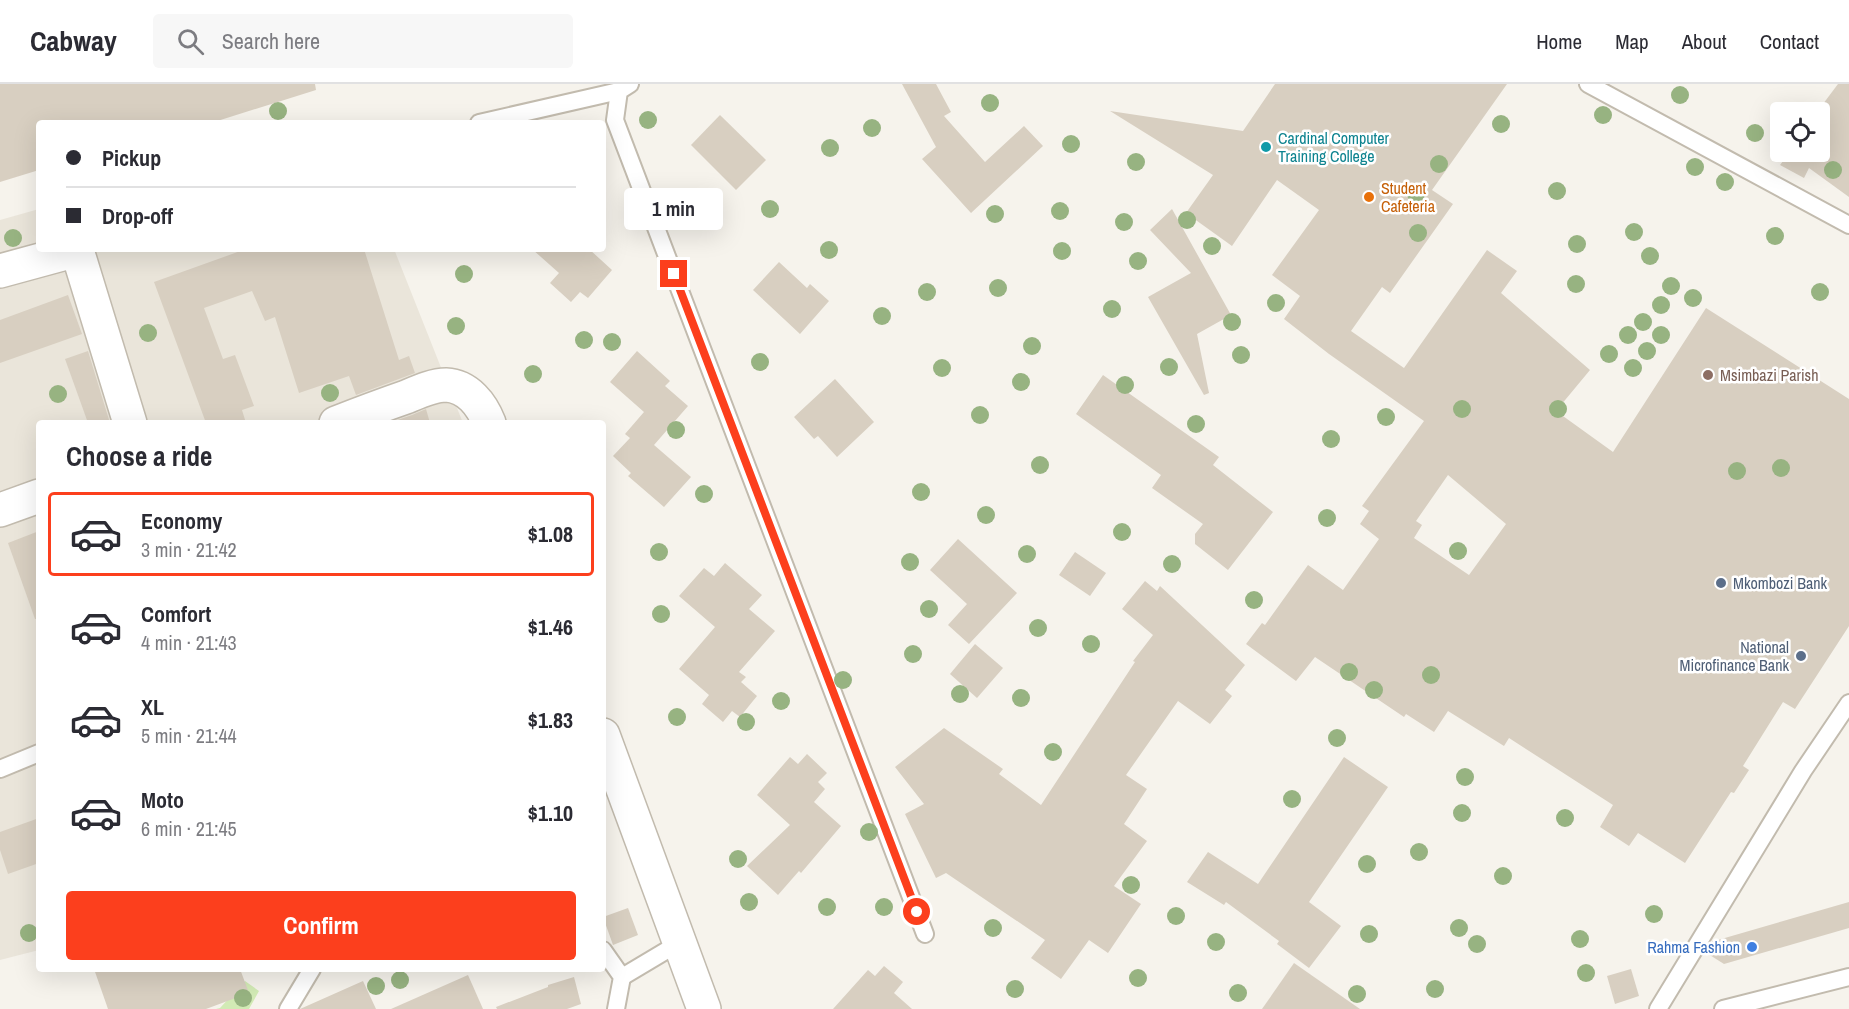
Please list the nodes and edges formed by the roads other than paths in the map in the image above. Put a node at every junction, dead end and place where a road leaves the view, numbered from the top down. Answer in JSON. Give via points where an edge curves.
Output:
{"nodes":[{"id":1,"x":1588,"y":84,"type":"edge"},
{"id":2,"x":624,"y":88,"type":"edge"},
{"id":3,"x":491,"y":120,"type":"edge"},
{"id":4,"x":1849,"y":225,"type":"edge"},
{"id":5,"x":71,"y":252,"type":"edge"},
{"id":6,"x":80,"y":252,"type":"edge"},
{"id":7,"x":0,"y":271,"type":"edge"},
{"id":8,"x":129,"y":420,"type":"edge"},
{"id":9,"x":344,"y":420,"type":"edge"},
{"id":10,"x":488,"y":420,"type":"edge"},
{"id":11,"x":36,"y":497,"type":"edge"},
{"id":12,"x":0,"y":510,"type":"edge"},
{"id":13,"x":1849,"y":703,"type":"edge"},
{"id":14,"x":606,"y":743,"type":"edge"},
{"id":15,"x":36,"y":754,"type":"edge"},
{"id":16,"x":0,"y":769,"type":"edge"},
{"id":17,"x":925,"y":934,"type":"dead end"},
{"id":18,"x":679,"y":943,"type":"junction"},
{"id":19,"x":606,"y":954,"type":"edge"},
{"id":20,"x":310,"y":972,"type":"edge"},
{"id":21,"x":622,"y":977,"type":"junction"},
{"id":22,"x":1849,"y":977,"type":"edge"},
{"id":23,"x":288,"y":1009,"type":"edge"},
{"id":24,"x":616,"y":1009,"type":"edge"},
{"id":25,"x":704,"y":1009,"type":"edge"},
{"id":26,"x":1659,"y":1009,"type":"edge"},
{"id":27,"x":1723,"y":1009,"type":"edge"}],
"edges":[{"from":1,"to":4,"type":"lane"},
{"from":2,"to":3,"type":"lane"},
{"from":2,"to":17,"type":"lane","via":[[615,120]]},
{"from":5,"to":7,"type":"street"},
{"from":6,"to":8,"type":"street"},
{"from":9,"to":10,"type":"street","via":[[445,385],[459,387],[474,398]]},
{"from":11,"to":12,"type":"street"},
{"from":13,"to":26,"type":"lane","via":[[1803,771]]},
{"from":14,"to":18,"type":"street"},
{"from":15,"to":16,"type":"lane"},
{"from":18,"to":21,"type":"lane"},
{"from":18,"to":25,"type":"street"},
{"from":19,"to":21,"type":"lane"},
{"from":20,"to":23,"type":"lane"},
{"from":21,"to":24,"type":"lane"},
{"from":22,"to":27,"type":"lane"}]}
